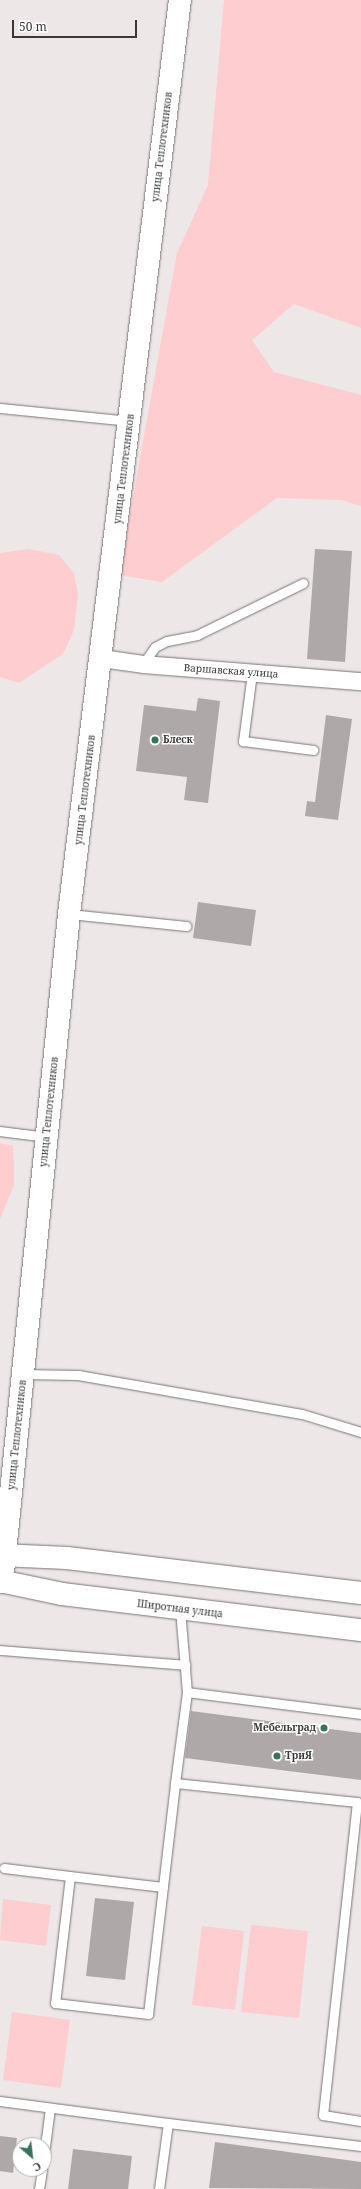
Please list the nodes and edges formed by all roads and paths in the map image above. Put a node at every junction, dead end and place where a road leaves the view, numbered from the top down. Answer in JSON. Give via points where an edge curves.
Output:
{"nodes":[{"id":1,"x":180,"y":0,"type":"edge"},
{"id":2,"x":0,"y":408,"type":"edge"},
{"id":3,"x":130,"y":421,"type":"junction"},
{"id":4,"x":304,"y":583,"type":"dead end"},
{"id":5,"x":102,"y":658,"type":"junction"},
{"id":6,"x":143,"y":664,"type":"junction"},
{"id":7,"x":252,"y":673,"type":"junction"},
{"id":8,"x":361,"y":681,"type":"edge"},
{"id":9,"x":313,"y":750,"type":"dead end"},
{"id":10,"x":69,"y":914,"type":"junction"},
{"id":11,"x":186,"y":926,"type":"dead end"},
{"id":12,"x":0,"y":1131,"type":"edge"},
{"id":13,"x":47,"y":1137,"type":"junction"},
{"id":14,"x":23,"y":1374,"type":"junction"},
{"id":15,"x":361,"y":1432,"type":"edge"},
{"id":16,"x":3,"y":1554,"type":"edge"},
{"id":17,"x":1,"y":1582,"type":"edge"},
{"id":18,"x":361,"y":1593,"type":"edge"},
{"id":19,"x":180,"y":1609,"type":"junction"},
{"id":20,"x":361,"y":1630,"type":"edge"},
{"id":21,"x":0,"y":1650,"type":"edge"},
{"id":22,"x":185,"y":1665,"type":"junction"},
{"id":23,"x":187,"y":1692,"type":"junction"},
{"id":24,"x":361,"y":1714,"type":"edge"},
{"id":25,"x":175,"y":1783,"type":"junction"},
{"id":26,"x":4,"y":1868,"type":"dead end"},
{"id":27,"x":70,"y":1876,"type":"junction"},
{"id":28,"x":162,"y":1887,"type":"junction"},
{"id":29,"x":0,"y":2101,"type":"edge"},
{"id":30,"x":50,"y":2108,"type":"junction"},
{"id":31,"x":361,"y":2121,"type":"edge"},
{"id":32,"x":168,"y":2123,"type":"junction"},
{"id":33,"x":46,"y":2137,"type":"edge"},
{"id":34,"x":361,"y":2146,"type":"edge"},
{"id":35,"x":41,"y":2177,"type":"edge"},
{"id":36,"x":39,"y":2189,"type":"edge"},
{"id":37,"x":159,"y":2189,"type":"edge"}],
"edges":[{"from":1,"to":3,"type":"main road","name":"улица Теплотехников"},
{"from":2,"to":3,"type":"lane"},
{"from":3,"to":5,"type":"main road","name":"улица Теплотехников"},
{"from":4,"to":6,"type":"lane","via":[[197,635],[167,641],[155,647]]},
{"from":5,"to":6,"type":"street","name":"Варшавская улица"},
{"from":5,"to":10,"type":"main road","name":"улица Теплотехников"},
{"from":6,"to":7,"type":"street","name":"Варшавская улица"},
{"from":7,"to":8,"type":"street","name":"Варшавская улица"},
{"from":7,"to":9,"type":"lane","via":[[243,741]]},
{"from":10,"to":11,"type":"lane"},
{"from":10,"to":13,"type":"main road","name":"улица Теплотехников"},
{"from":12,"to":13,"type":"lane"},
{"from":13,"to":14,"type":"main road","name":"улица Теплотехников"},
{"from":14,"to":15,"type":"lane","via":[[78,1375],[302,1414]]},
{"from":14,"to":16,"type":"main road","name":"улица Теплотехников"},
{"from":16,"to":17,"type":"main road","name":"улица Теплотехников"},
{"from":16,"to":18,"type":"main road","via":[[67,1558]]},
{"from":17,"to":19,"type":"main road","name":"Широтная улица","via":[[62,1594]]},
{"from":19,"to":20,"type":"main road","name":"Широтная улица"},
{"from":19,"to":22,"type":"lane"},
{"from":21,"to":22,"type":"lane"},
{"from":22,"to":23,"type":"lane"},
{"from":23,"to":24,"type":"lane"},
{"from":23,"to":25,"type":"lane"},
{"from":25,"to":28,"type":"lane"},
{"from":25,"to":31,"type":"lane","via":[[357,1802],[323,2115]]},
{"from":26,"to":27,"type":"lane"},
{"from":27,"to":28,"type":"lane"},
{"from":27,"to":28,"type":"lane","via":[[55,2004],[148,2014]]},
{"from":29,"to":30,"type":"lane"},
{"from":30,"to":32,"type":"lane"},
{"from":30,"to":33,"type":"lane"},
{"from":32,"to":34,"type":"lane"},
{"from":32,"to":37,"type":"lane"},
{"from":35,"to":36,"type":"lane"}]}
